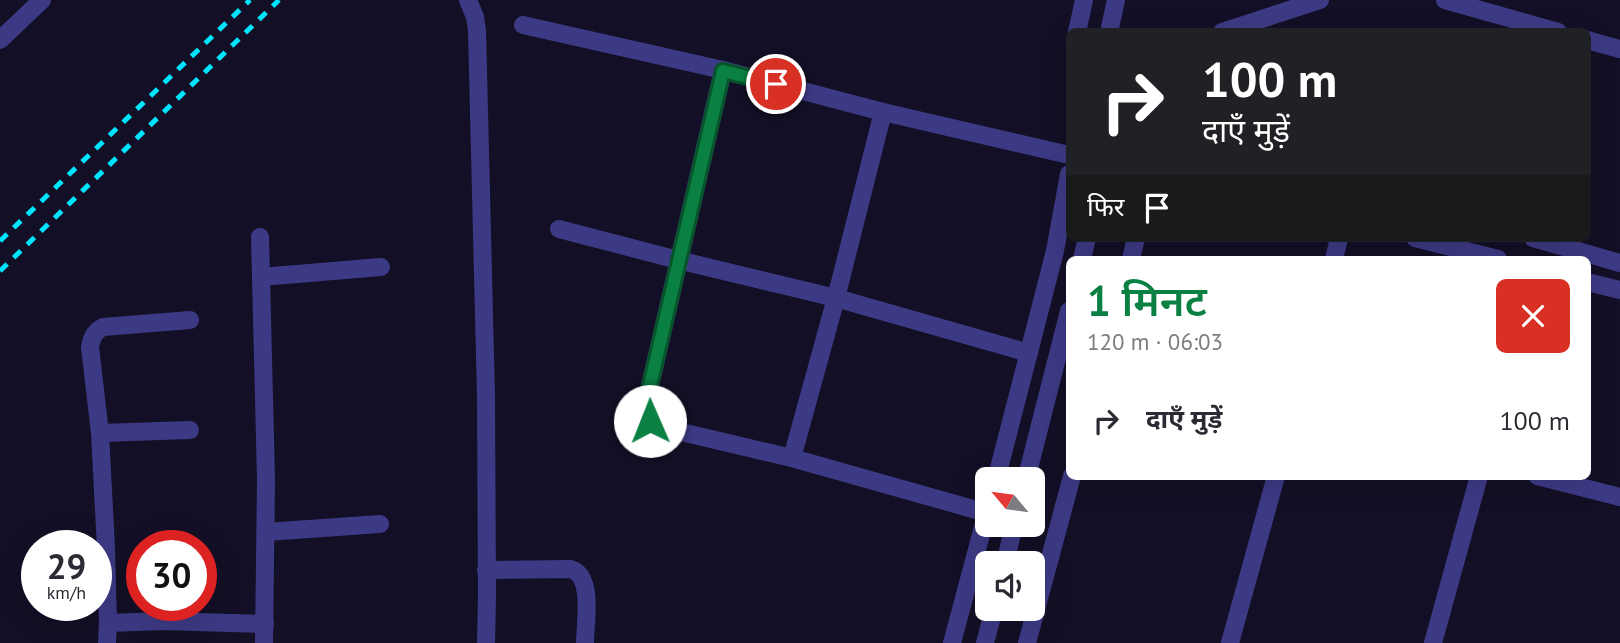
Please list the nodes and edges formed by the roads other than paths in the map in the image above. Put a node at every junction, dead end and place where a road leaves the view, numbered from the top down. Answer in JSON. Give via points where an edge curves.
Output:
{"nodes":[{"id":1,"x":42,"y":0,"type":"edge"},
{"id":2,"x":468,"y":0,"type":"edge"},
{"id":3,"x":1084,"y":0,"type":"edge"},
{"id":4,"x":1116,"y":0,"type":"edge"},
{"id":5,"x":1320,"y":0,"type":"edge"},
{"id":6,"x":1445,"y":0,"type":"edge"},
{"id":7,"x":523,"y":25,"type":"dead end"},
{"id":8,"x":1078,"y":28,"type":"edge"},
{"id":9,"x":1110,"y":28,"type":"edge"},
{"id":10,"x":1234,"y":28,"type":"edge"},
{"id":11,"x":1544,"y":28,"type":"edge"},
{"id":12,"x":0,"y":40,"type":"edge"},
{"id":13,"x":1591,"y":41,"type":"edge"},
{"id":14,"x":1620,"y":49,"type":"edge"},
{"id":15,"x":723,"y":71,"type":"junction"},
{"id":16,"x":883,"y":112,"type":"junction"},
{"id":17,"x":1066,"y":154,"type":"edge"},
{"id":18,"x":1066,"y":190,"type":"edge"},
{"id":19,"x":559,"y":229,"type":"dead end"},
{"id":20,"x":260,"y":237,"type":"dead end"},
{"id":21,"x":1431,"y":242,"type":"edge"},
{"id":22,"x":1547,"y":242,"type":"edge"},
{"id":23,"x":1486,"y":256,"type":"edge"},
{"id":24,"x":678,"y":260,"type":"junction"},
{"id":25,"x":1620,"y":263,"type":"edge"},
{"id":26,"x":381,"y":267,"type":"dead end"},
{"id":27,"x":261,"y":277,"type":"junction"},
{"id":28,"x":1591,"y":283,"type":"edge"},
{"id":29,"x":1620,"y":290,"type":"edge"},
{"id":30,"x":836,"y":298,"type":"junction"},
{"id":31,"x":190,"y":320,"type":"dead end"},
{"id":32,"x":1066,"y":323,"type":"edge"},
{"id":33,"x":1029,"y":353,"type":"junction"},
{"id":34,"x":190,"y":430,"type":"dead end"},
{"id":35,"x":100,"y":432,"type":"junction"},
{"id":36,"x":792,"y":458,"type":"junction"},
{"id":37,"x":999,"y":467,"type":"edge"},
{"id":38,"x":1029,"y":467,"type":"edge"},
{"id":39,"x":1071,"y":480,"type":"edge"},
{"id":40,"x":1275,"y":480,"type":"edge"},
{"id":41,"x":1478,"y":480,"type":"edge"},
{"id":42,"x":1554,"y":480,"type":"edge"},
{"id":43,"x":1620,"y":497,"type":"edge"},
{"id":44,"x":975,"y":510,"type":"edge"},
{"id":45,"x":380,"y":524,"type":"dead end"},
{"id":46,"x":266,"y":532,"type":"junction"},
{"id":47,"x":981,"y":537,"type":"edge"},
{"id":48,"x":486,"y":570,"type":"junction"},
{"id":49,"x":990,"y":621,"type":"edge"},
{"id":50,"x":108,"y":623,"type":"junction"},
{"id":51,"x":265,"y":624,"type":"junction"},
{"id":52,"x":107,"y":643,"type":"edge"},
{"id":53,"x":264,"y":643,"type":"edge"},
{"id":54,"x":486,"y":643,"type":"edge"},
{"id":55,"x":585,"y":643,"type":"edge"},
{"id":56,"x":952,"y":643,"type":"edge"},
{"id":57,"x":985,"y":643,"type":"edge"},
{"id":58,"x":1027,"y":643,"type":"edge"},
{"id":59,"x":1230,"y":643,"type":"edge"},
{"id":60,"x":1433,"y":643,"type":"edge"}],
"edges":[{"from":1,"to":12,"type":"street"},
{"from":2,"to":48,"type":"street","via":[[477,30]]},
{"from":3,"to":8,"type":"street"},
{"from":4,"to":9,"type":"street"},
{"from":5,"to":10,"type":"street"},
{"from":6,"to":11,"type":"street"},
{"from":7,"to":15,"type":"street"},
{"from":13,"to":14,"type":"street"},
{"from":15,"to":16,"type":"street"},
{"from":15,"to":24,"type":"street"},
{"from":16,"to":17,"type":"street"},
{"from":16,"to":30,"type":"street"},
{"from":18,"to":33,"type":"street"},
{"from":19,"to":24,"type":"street"},
{"from":20,"to":27,"type":"street"},
{"from":21,"to":23,"type":"street"},
{"from":22,"to":25,"type":"street"},
{"from":24,"to":30,"type":"street"},
{"from":24,"to":36,"type":"street","via":[[646,403],[650,421]]},
{"from":26,"to":27,"type":"street"},
{"from":27,"to":46,"type":"street"},
{"from":28,"to":29,"type":"street"},
{"from":30,"to":33,"type":"street"},
{"from":30,"to":36,"type":"street"},
{"from":31,"to":35,"type":"street","via":[[96,331],[90,346]]},
{"from":32,"to":38,"type":"street"},
{"from":33,"to":37,"type":"street"},
{"from":34,"to":35,"type":"street"},
{"from":35,"to":50,"type":"street"},
{"from":36,"to":44,"type":"street"},
{"from":39,"to":58,"type":"street"},
{"from":40,"to":59,"type":"street"},
{"from":41,"to":60,"type":"street"},
{"from":42,"to":43,"type":"street"},
{"from":45,"to":46,"type":"street"},
{"from":46,"to":51,"type":"street"},
{"from":47,"to":56,"type":"street"},
{"from":48,"to":54,"type":"street"},
{"from":48,"to":55,"type":"street","via":[[578,571],[586,591]]},
{"from":49,"to":57,"type":"street"},
{"from":50,"to":51,"type":"street"},
{"from":50,"to":52,"type":"street"},
{"from":51,"to":53,"type":"street"}]}
